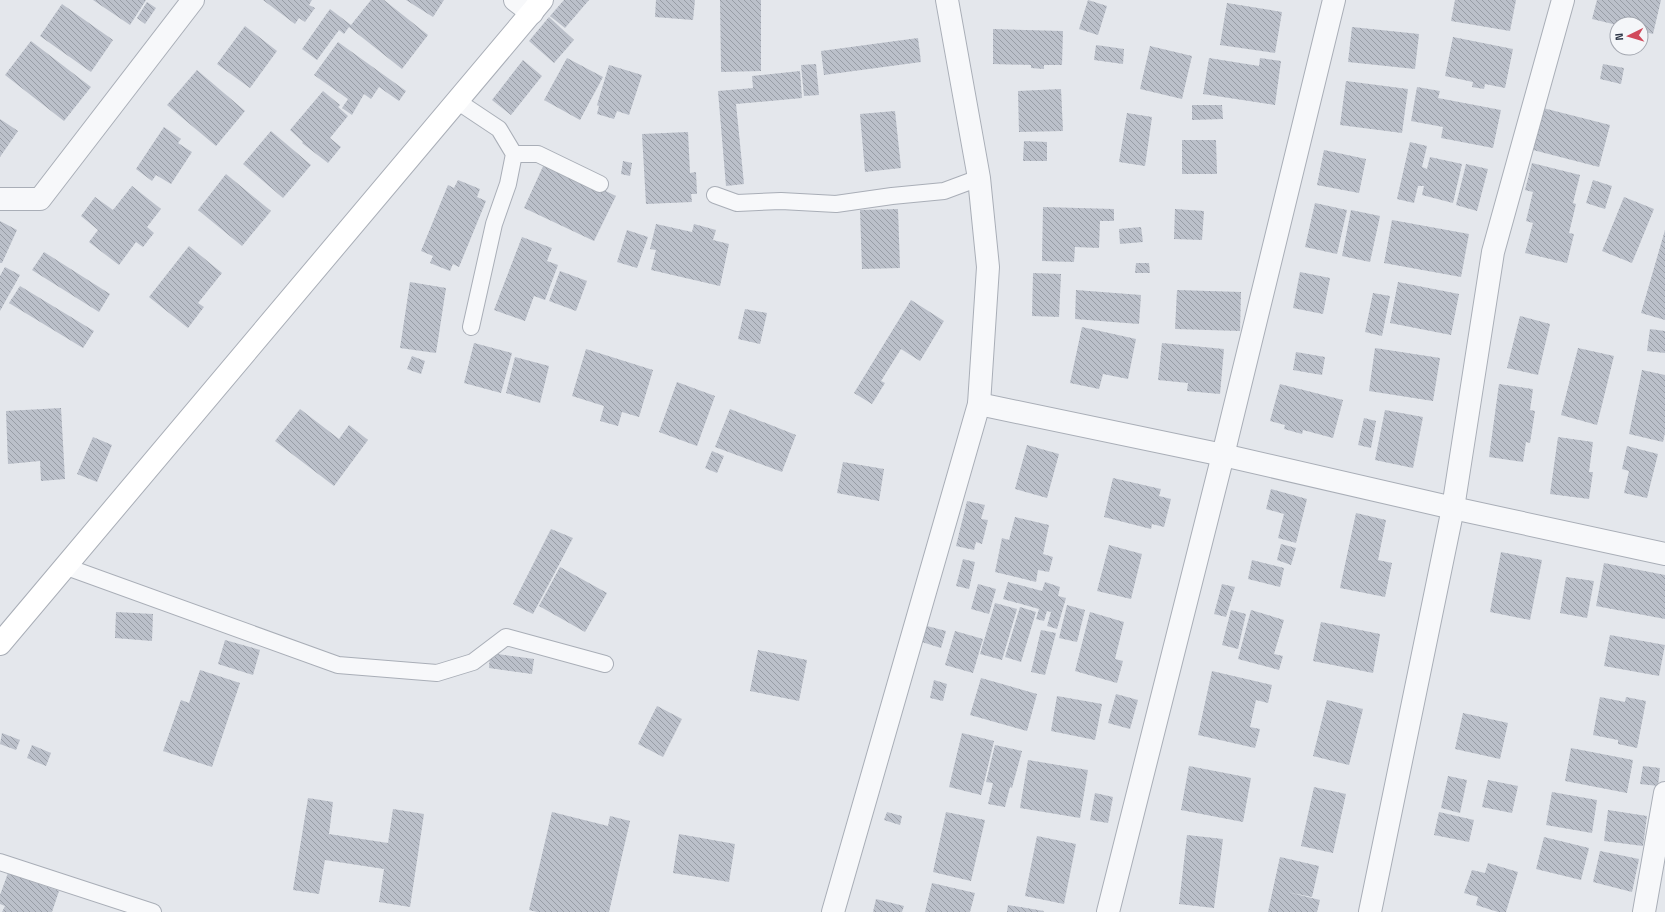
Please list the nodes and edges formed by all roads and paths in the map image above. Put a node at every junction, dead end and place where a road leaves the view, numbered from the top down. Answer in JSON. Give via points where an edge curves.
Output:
{"nodes":[{"id":1,"x":193,"y":0,"type":"edge"},
{"id":2,"x":947,"y":0,"type":"edge"},
{"id":3,"x":1334,"y":0,"type":"edge"},
{"id":4,"x":1563,"y":0,"type":"edge"},
{"id":5,"x":530,"y":4,"type":"edge"},
{"id":6,"x":457,"y":101,"type":"junction"},
{"id":7,"x":514,"y":154,"type":"junction"},
{"id":8,"x":979,"y":178,"type":"junction"},
{"id":9,"x":600,"y":184,"type":"dead end"},
{"id":10,"x":715,"y":195,"type":"dead end"},
{"id":11,"x":0,"y":199,"type":"edge"},
{"id":12,"x":471,"y":327,"type":"dead end"},
{"id":13,"x":979,"y":404,"type":"junction"},
{"id":14,"x":1223,"y":455,"type":"junction"},
{"id":15,"x":1453,"y":508,"type":"junction"},
{"id":16,"x":1665,"y":554,"type":"edge"},
{"id":17,"x":64,"y":566,"type":"junction"},
{"id":18,"x":0,"y":644,"type":"edge"},
{"id":19,"x":605,"y":664,"type":"dead end"},
{"id":20,"x":1665,"y":793,"type":"edge"},
{"id":21,"x":0,"y":862,"type":"edge"},
{"id":22,"x":153,"y":912,"type":"edge"},
{"id":23,"x":833,"y":912,"type":"edge"},
{"id":24,"x":1108,"y":912,"type":"edge"},
{"id":25,"x":1370,"y":912,"type":"edge"},
{"id":26,"x":1644,"y":912,"type":"edge"}],
"edges":[{"from":1,"to":11,"type":"street","via":[[40,199]]},
{"from":2,"to":8,"type":"street"},
{"from":3,"to":14,"type":"street"},
{"from":4,"to":15,"type":"street","via":[[1493,252]]},
{"from":5,"to":6,"type":"street"},
{"from":6,"to":7,"type":"lane","via":[[499,129]]},
{"from":6,"to":17,"type":"street"},
{"from":7,"to":9,"type":"lane","via":[[538,154]]},
{"from":7,"to":12,"type":"lane","via":[[508,184],[494,224]]},
{"from":8,"to":10,"type":"lane","via":[[944,191],[836,204],[781,201],[737,203]]},
{"from":8,"to":13,"type":"street","via":[[988,267]]},
{"from":13,"to":14,"type":"street"},
{"from":13,"to":23,"type":"street"},
{"from":14,"to":15,"type":"street"},
{"from":14,"to":24,"type":"street"},
{"from":15,"to":16,"type":"street"},
{"from":15,"to":25,"type":"street"},
{"from":17,"to":18,"type":"street"},
{"from":17,"to":19,"type":"lane","via":[[338,665],[437,673],[473,662],[506,637]]},
{"from":20,"to":26,"type":"street"},
{"from":21,"to":22,"type":"lane"}]}
